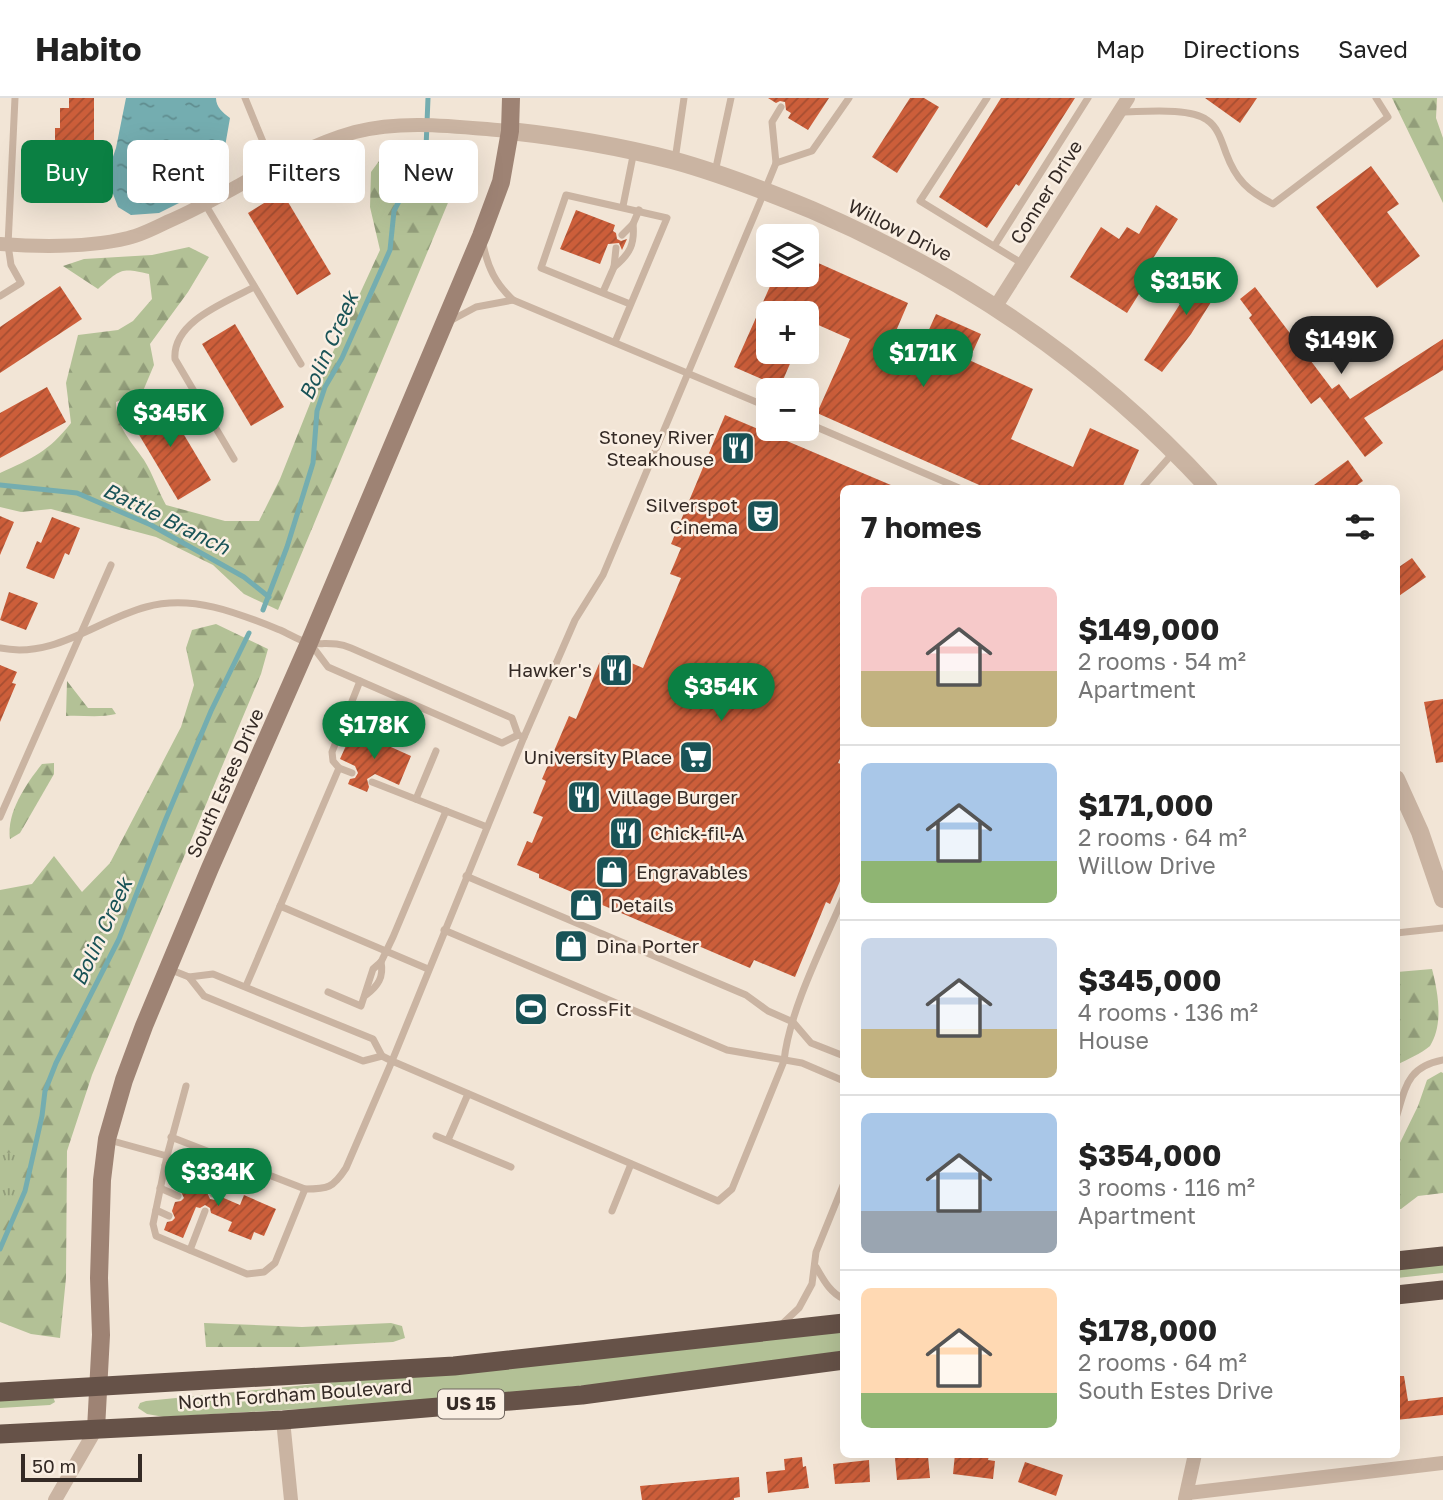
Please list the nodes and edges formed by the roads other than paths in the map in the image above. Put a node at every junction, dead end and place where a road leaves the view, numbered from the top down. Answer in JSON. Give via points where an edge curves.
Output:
{"nodes":[{"id":1,"x":15,"y":98,"type":"edge"},
{"id":2,"x":245,"y":98,"type":"edge"},
{"id":3,"x":511,"y":98,"type":"edge"},
{"id":4,"x":684,"y":98,"type":"edge"},
{"id":5,"x":731,"y":98,"type":"edge"},
{"id":6,"x":849,"y":98,"type":"edge"},
{"id":7,"x":987,"y":98,"type":"edge"},
{"id":8,"x":1088,"y":98,"type":"edge"},
{"id":9,"x":1128,"y":98,"type":"edge"},
{"id":10,"x":1376,"y":98,"type":"edge"},
{"id":11,"x":781,"y":107,"type":"dead end"},
{"id":12,"x":1120,"y":112,"type":"junction"},
{"id":13,"x":510,"y":131,"type":"junction"},
{"id":14,"x":262,"y":140,"type":"edge"},
{"id":15,"x":330,"y":140,"type":"edge"},
{"id":16,"x":634,"y":150,"type":"junction"},
{"id":17,"x":675,"y":161,"type":"junction"},
{"id":18,"x":776,"y":163,"type":"junction"},
{"id":19,"x":714,"y":173,"type":"junction"},
{"id":20,"x":243,"y":183,"type":"edge"},
{"id":21,"x":765,"y":190,"type":"junction"},
{"id":22,"x":205,"y":204,"type":"junction"},
{"id":23,"x":623,"y":206,"type":"junction"},
{"id":24,"x":639,"y":210,"type":"junction"},
{"id":25,"x":633,"y":224,"type":"junction"},
{"id":26,"x":622,"y":234,"type":"dead end"},
{"id":27,"x":481,"y":236,"type":"junction"},
{"id":28,"x":4,"y":245,"type":"edge"},
{"id":29,"x":995,"y":245,"type":"junction"},
{"id":30,"x":616,"y":248,"type":"dead end"},
{"id":31,"x":1023,"y":264,"type":"junction"},
{"id":32,"x":614,"y":267,"type":"junction"},
{"id":33,"x":254,"y":287,"type":"junction"},
{"id":34,"x":603,"y":292,"type":"junction"},
{"id":35,"x":0,"y":296,"type":"edge"},
{"id":36,"x":513,"y":300,"type":"junction"},
{"id":37,"x":630,"y":304,"type":"junction"},
{"id":38,"x":996,"y":306,"type":"junction"},
{"id":39,"x":444,"y":324,"type":"junction"},
{"id":40,"x":615,"y":342,"type":"junction"},
{"id":41,"x":301,"y":364,"type":"dead end"},
{"id":42,"x":688,"y":372,"type":"junction"},
{"id":43,"x":756,"y":402,"type":"edge"},
{"id":44,"x":819,"y":428,"type":"edge"},
{"id":45,"x":1175,"y":452,"type":"junction"},
{"id":46,"x":234,"y":459,"type":"dead end"},
{"id":47,"x":952,"y":485,"type":"edge"},
{"id":48,"x":1145,"y":485,"type":"edge"},
{"id":49,"x":1206,"y":485,"type":"edge"},
{"id":50,"x":111,"y":565,"type":"dead end"},
{"id":51,"x":78,"y":637,"type":"junction"},
{"id":52,"x":309,"y":643,"type":"junction"},
{"id":53,"x":0,"y":648,"type":"edge"},
{"id":54,"x":360,"y":681,"type":"junction"},
{"id":55,"x":521,"y":736,"type":"junction"},
{"id":56,"x":436,"y":751,"type":"dead end"},
{"id":57,"x":339,"y":768,"type":"junction"},
{"id":58,"x":352,"y":773,"type":"dead end"},
{"id":59,"x":373,"y":782,"type":"dead end"},
{"id":60,"x":1400,"y":788,"type":"edge"},
{"id":61,"x":416,"y":799,"type":"junction"},
{"id":62,"x":446,"y":811,"type":"junction"},
{"id":63,"x":0,"y":817,"type":"edge"},
{"id":64,"x":487,"y":827,"type":"junction"},
{"id":65,"x":466,"y":876,"type":"junction"},
{"id":66,"x":1443,"y":899,"type":"edge"},
{"id":67,"x":280,"y":906,"type":"junction"},
{"id":68,"x":840,"y":906,"type":"edge"},
{"id":69,"x":1443,"y":928,"type":"edge"},
{"id":70,"x":444,"y":930,"type":"junction"},
{"id":71,"x":1400,"y":933,"type":"edge"},
{"id":72,"x":386,"y":951,"type":"junction"},
{"id":73,"x":168,"y":968,"type":"junction"},
{"id":74,"x":428,"y":969,"type":"junction"},
{"id":75,"x":189,"y":977,"type":"junction"},
{"id":76,"x":246,"y":986,"type":"junction"},
{"id":77,"x":328,"y":992,"type":"dead end"},
{"id":78,"x":793,"y":1023,"type":"junction"},
{"id":79,"x":840,"y":1054,"type":"edge"},
{"id":80,"x":382,"y":1056,"type":"junction"},
{"id":81,"x":1443,"y":1060,"type":"edge"},
{"id":82,"x":392,"y":1061,"type":"junction"},
{"id":83,"x":783,"y":1061,"type":"junction"},
{"id":84,"x":840,"y":1079,"type":"edge"},
{"id":85,"x":186,"y":1086,"type":"dead end"},
{"id":86,"x":468,"y":1094,"type":"junction"},
{"id":87,"x":1400,"y":1106,"type":"edge"},
{"id":88,"x":172,"y":1136,"type":"junction"},
{"id":89,"x":436,"y":1136,"type":"dead end"},
{"id":90,"x":107,"y":1139,"type":"junction"},
{"id":91,"x":449,"y":1140,"type":"junction"},
{"id":92,"x":167,"y":1156,"type":"junction"},
{"id":93,"x":227,"y":1158,"type":"junction"},
{"id":94,"x":631,"y":1164,"type":"junction"},
{"id":95,"x":165,"y":1165,"type":"junction"},
{"id":96,"x":511,"y":1167,"type":"dead end"},
{"id":97,"x":187,"y":1174,"type":"dead end"},
{"id":98,"x":207,"y":1183,"type":"dead end"},
{"id":99,"x":160,"y":1188,"type":"junction"},
{"id":100,"x":305,"y":1189,"type":"junction"},
{"id":101,"x":840,"y":1192,"type":"edge"},
{"id":102,"x":178,"y":1196,"type":"dead end"},
{"id":103,"x":156,"y":1210,"type":"junction"},
{"id":104,"x":205,"y":1211,"type":"dead end"},
{"id":105,"x":612,"y":1211,"type":"dead end"},
{"id":106,"x":169,"y":1216,"type":"dead end"},
{"id":107,"x":190,"y":1224,"type":"dead end"},
{"id":108,"x":199,"y":1228,"type":"junction"},
{"id":109,"x":190,"y":1250,"type":"junction"},
{"id":110,"x":1443,"y":1256,"type":"edge"},
{"id":111,"x":1400,"y":1261,"type":"edge"},
{"id":112,"x":816,"y":1266,"type":"junction"},
{"id":113,"x":1443,"y":1290,"type":"edge"},
{"id":114,"x":1400,"y":1295,"type":"edge"},
{"id":115,"x":840,"y":1297,"type":"edge"},
{"id":116,"x":840,"y":1324,"type":"edge"},
{"id":117,"x":774,"y":1332,"type":"junction"},
{"id":118,"x":840,"y":1361,"type":"edge"},
{"id":119,"x":100,"y":1385,"type":"junction"},
{"id":120,"x":0,"y":1392,"type":"edge"},
{"id":121,"x":283,"y":1420,"type":"junction"},
{"id":122,"x":96,"y":1429,"type":"junction"},
{"id":123,"x":0,"y":1434,"type":"edge"},
{"id":124,"x":1194,"y":1458,"type":"edge"},
{"id":125,"x":1443,"y":1462,"type":"edge"},
{"id":126,"x":1186,"y":1496,"type":"edge"},
{"id":127,"x":55,"y":1500,"type":"edge"},
{"id":128,"x":291,"y":1500,"type":"edge"}],
"edges":[{"from":1,"to":28,"type":"lane"},
{"from":2,"to":14,"type":"lane"},
{"from":3,"to":13,"type":"main road","name":"South Estes Drive"},
{"from":4,"to":17,"type":"lane"},
{"from":5,"to":19,"type":"lane"},
{"from":6,"to":18,"type":"lane","via":[[812,151]]},
{"from":7,"to":29,"type":"lane","via":[[920,201]]},
{"from":8,"to":29,"type":"lane"},
{"from":9,"to":12,"type":"street","name":"Conner Drive"},
{"from":10,"to":12,"type":"lane","via":[[1388,117],[1273,204],[1251,193],[1237,177],[1208,120],[1183,113]]},
{"from":11,"to":18,"type":"lane","via":[[772,122]]},
{"from":12,"to":31,"type":"street","name":"Conner Drive"},
{"from":13,"to":15,"type":"street","via":[[408,125],[357,131]]},
{"from":13,"to":16,"type":"street","name":"Willow Drive"},
{"from":13,"to":27,"type":"main road","name":"South Estes Drive","via":[[501,182]]},
{"from":16,"to":17,"type":"street","name":"Willow Drive"},
{"from":16,"to":23,"type":"lane"},
{"from":17,"to":19,"type":"street","name":"Willow Drive"},
{"from":18,"to":21,"type":"lane"},
{"from":19,"to":21,"type":"street","name":"Willow Drive"},
{"from":20,"to":22,"type":"street"},
{"from":21,"to":38,"type":"street","name":"Willow Drive","via":[[896,249]]},
{"from":21,"to":42,"type":"lane"},
{"from":22,"to":28,"type":"street","via":[[129,238],[45,248]]},
{"from":22,"to":33,"type":"lane"},
{"from":23,"to":24,"type":"lane"},
{"from":23,"to":34,"type":"lane","via":[[566,195],[541,268]]},
{"from":24,"to":25,"type":"lane"},
{"from":24,"to":37,"type":"lane","via":[[667,218]]},
{"from":25,"to":26,"type":"lane"},
{"from":25,"to":32,"type":"lane","via":[[628,256]]},
{"from":27,"to":36,"type":"lane","via":[[488,268]]},
{"from":27,"to":39,"type":"main road","name":"South Estes Drive"},
{"from":28,"to":35,"type":"lane","via":[[21,283]]},
{"from":29,"to":31,"type":"lane"},
{"from":30,"to":32,"type":"lane"},
{"from":31,"to":38,"type":"street","name":"Conner Drive"},
{"from":32,"to":34,"type":"lane"},
{"from":33,"to":41,"type":"lane"},
{"from":33,"to":46,"type":"lane","via":[[201,316],[178,338],[174,349],[175,359]]},
{"from":34,"to":37,"type":"lane"},
{"from":36,"to":39,"type":"lane","via":[[476,307]]},
{"from":36,"to":40,"type":"lane"},
{"from":37,"to":40,"type":"lane"},
{"from":38,"to":45,"type":"street","name":"Willow Drive","via":[[1098,382]]},
{"from":39,"to":52,"type":"main road","name":"South Estes Drive"},
{"from":40,"to":42,"type":"lane"},
{"from":42,"to":43,"type":"lane"},
{"from":42,"to":55,"type":"lane","via":[[603,575],[575,620]]},
{"from":44,"to":47,"type":"lane"},
{"from":45,"to":48,"type":"lane"},
{"from":45,"to":49,"type":"street","name":"Willow Drive"},
{"from":50,"to":51,"type":"lane"},
{"from":51,"to":52,"type":"lane","via":[[149,606],[212,605]]},
{"from":51,"to":53,"type":"lane","via":[[29,650]]},
{"from":51,"to":63,"type":"lane"},
{"from":52,"to":54,"type":"lane","via":[[328,667]]},
{"from":52,"to":55,"type":"lane","via":[[338,642],[512,718]]},
{"from":52,"to":73,"type":"main road","name":"South Estes Drive"},
{"from":54,"to":55,"type":"lane","via":[[502,743]]},
{"from":54,"to":57,"type":"lane","via":[[332,752]]},
{"from":55,"to":64,"type":"lane"},
{"from":56,"to":61,"type":"lane"},
{"from":57,"to":58,"type":"lane"},
{"from":57,"to":67,"type":"lane"},
{"from":59,"to":61,"type":"lane"},
{"from":60,"to":66,"type":"street"},
{"from":61,"to":62,"type":"lane"},
{"from":62,"to":64,"type":"lane"},
{"from":62,"to":72,"type":"lane"},
{"from":64,"to":65,"type":"lane"},
{"from":65,"to":70,"type":"lane"},
{"from":65,"to":78,"type":"lane","via":[[746,995]]},
{"from":67,"to":72,"type":"lane"},
{"from":67,"to":76,"type":"lane"},
{"from":68,"to":78,"type":"lane"},
{"from":69,"to":71,"type":"lane"},
{"from":70,"to":74,"type":"lane"},
{"from":70,"to":83,"type":"lane","via":[[727,1049]]},
{"from":72,"to":74,"type":"lane"},
{"from":72,"to":77,"type":"lane","via":[[373,969],[362,1006]]},
{"from":73,"to":75,"type":"lane"},
{"from":73,"to":90,"type":"main road","name":"South Estes Drive","via":[[124,1080]]},
{"from":74,"to":82,"type":"lane"},
{"from":75,"to":76,"type":"lane","via":[[213,974]]},
{"from":75,"to":80,"type":"lane","via":[[204,996],[363,1061]]},
{"from":76,"to":80,"type":"lane","via":[[373,1040]]},
{"from":78,"to":79,"type":"lane","via":[[811,1043]]},
{"from":78,"to":83,"type":"lane"},
{"from":80,"to":82,"type":"lane"},
{"from":81,"to":87,"type":"lane","via":[[1421,1066],[1410,1077]]},
{"from":82,"to":86,"type":"lane"},
{"from":82,"to":100,"type":"lane","via":[[338,1181],[326,1189]]},
{"from":83,"to":84,"type":"lane","via":[[802,1063]]},
{"from":83,"to":94,"type":"lane","via":[[732,1189],[718,1201]]},
{"from":85,"to":88,"type":"lane"},
{"from":86,"to":91,"type":"lane"},
{"from":86,"to":94,"type":"lane"},
{"from":88,"to":92,"type":"lane"},
{"from":88,"to":93,"type":"lane"},
{"from":89,"to":91,"type":"lane"},
{"from":90,"to":92,"type":"lane"},
{"from":90,"to":119,"type":"main road","name":"South Estes Drive","via":[[102,1180]]},
{"from":91,"to":96,"type":"lane"},
{"from":92,"to":95,"type":"lane"},
{"from":93,"to":98,"type":"lane","via":[[214,1190]]},
{"from":93,"to":100,"type":"lane"},
{"from":94,"to":105,"type":"lane"},
{"from":95,"to":97,"type":"lane"},
{"from":95,"to":99,"type":"lane"},
{"from":99,"to":102,"type":"lane"},
{"from":99,"to":103,"type":"lane"},
{"from":100,"to":109,"type":"lane","via":[[275,1263],[264,1272],[247,1274]]},
{"from":101,"to":112,"type":"lane","via":[[816,1252]]},
{"from":103,"to":106,"type":"lane"},
{"from":103,"to":109,"type":"lane","via":[[156,1236]]},
{"from":104,"to":108,"type":"lane"},
{"from":107,"to":108,"type":"lane"},
{"from":108,"to":109,"type":"lane"},
{"from":110,"to":111,"type":"highway"},
{"from":112,"to":115,"type":"lane"},
{"from":112,"to":117,"type":"lane","via":[[805,1300]]},
{"from":113,"to":114,"type":"highway"},
{"from":116,"to":117,"type":"highway","name":"North Fordham Boulevard","number":"US 15"},
{"from":117,"to":119,"type":"highway","name":"North Fordham Boulevard","number":"US 15","via":[[454,1366]]},
{"from":118,"to":121,"type":"highway","name":"North Fordham Boulevard","number":"US 15","via":[[582,1395]]},
{"from":119,"to":120,"type":"highway","name":"North Fordham Boulevard","number":"US 15"},
{"from":119,"to":122,"type":"main road","name":"South Estes Drive"},
{"from":121,"to":122,"type":"highway","name":"North Fordham Boulevard","number":"US 15"},
{"from":121,"to":128,"type":"street"},
{"from":122,"to":123,"type":"highway","name":"North Fordham Boulevard","number":"US 15"},
{"from":122,"to":127,"type":"street","name":"South Estes Drive"},
{"from":124,"to":126,"type":"street"},
{"from":125,"to":126,"type":"street"}]}
